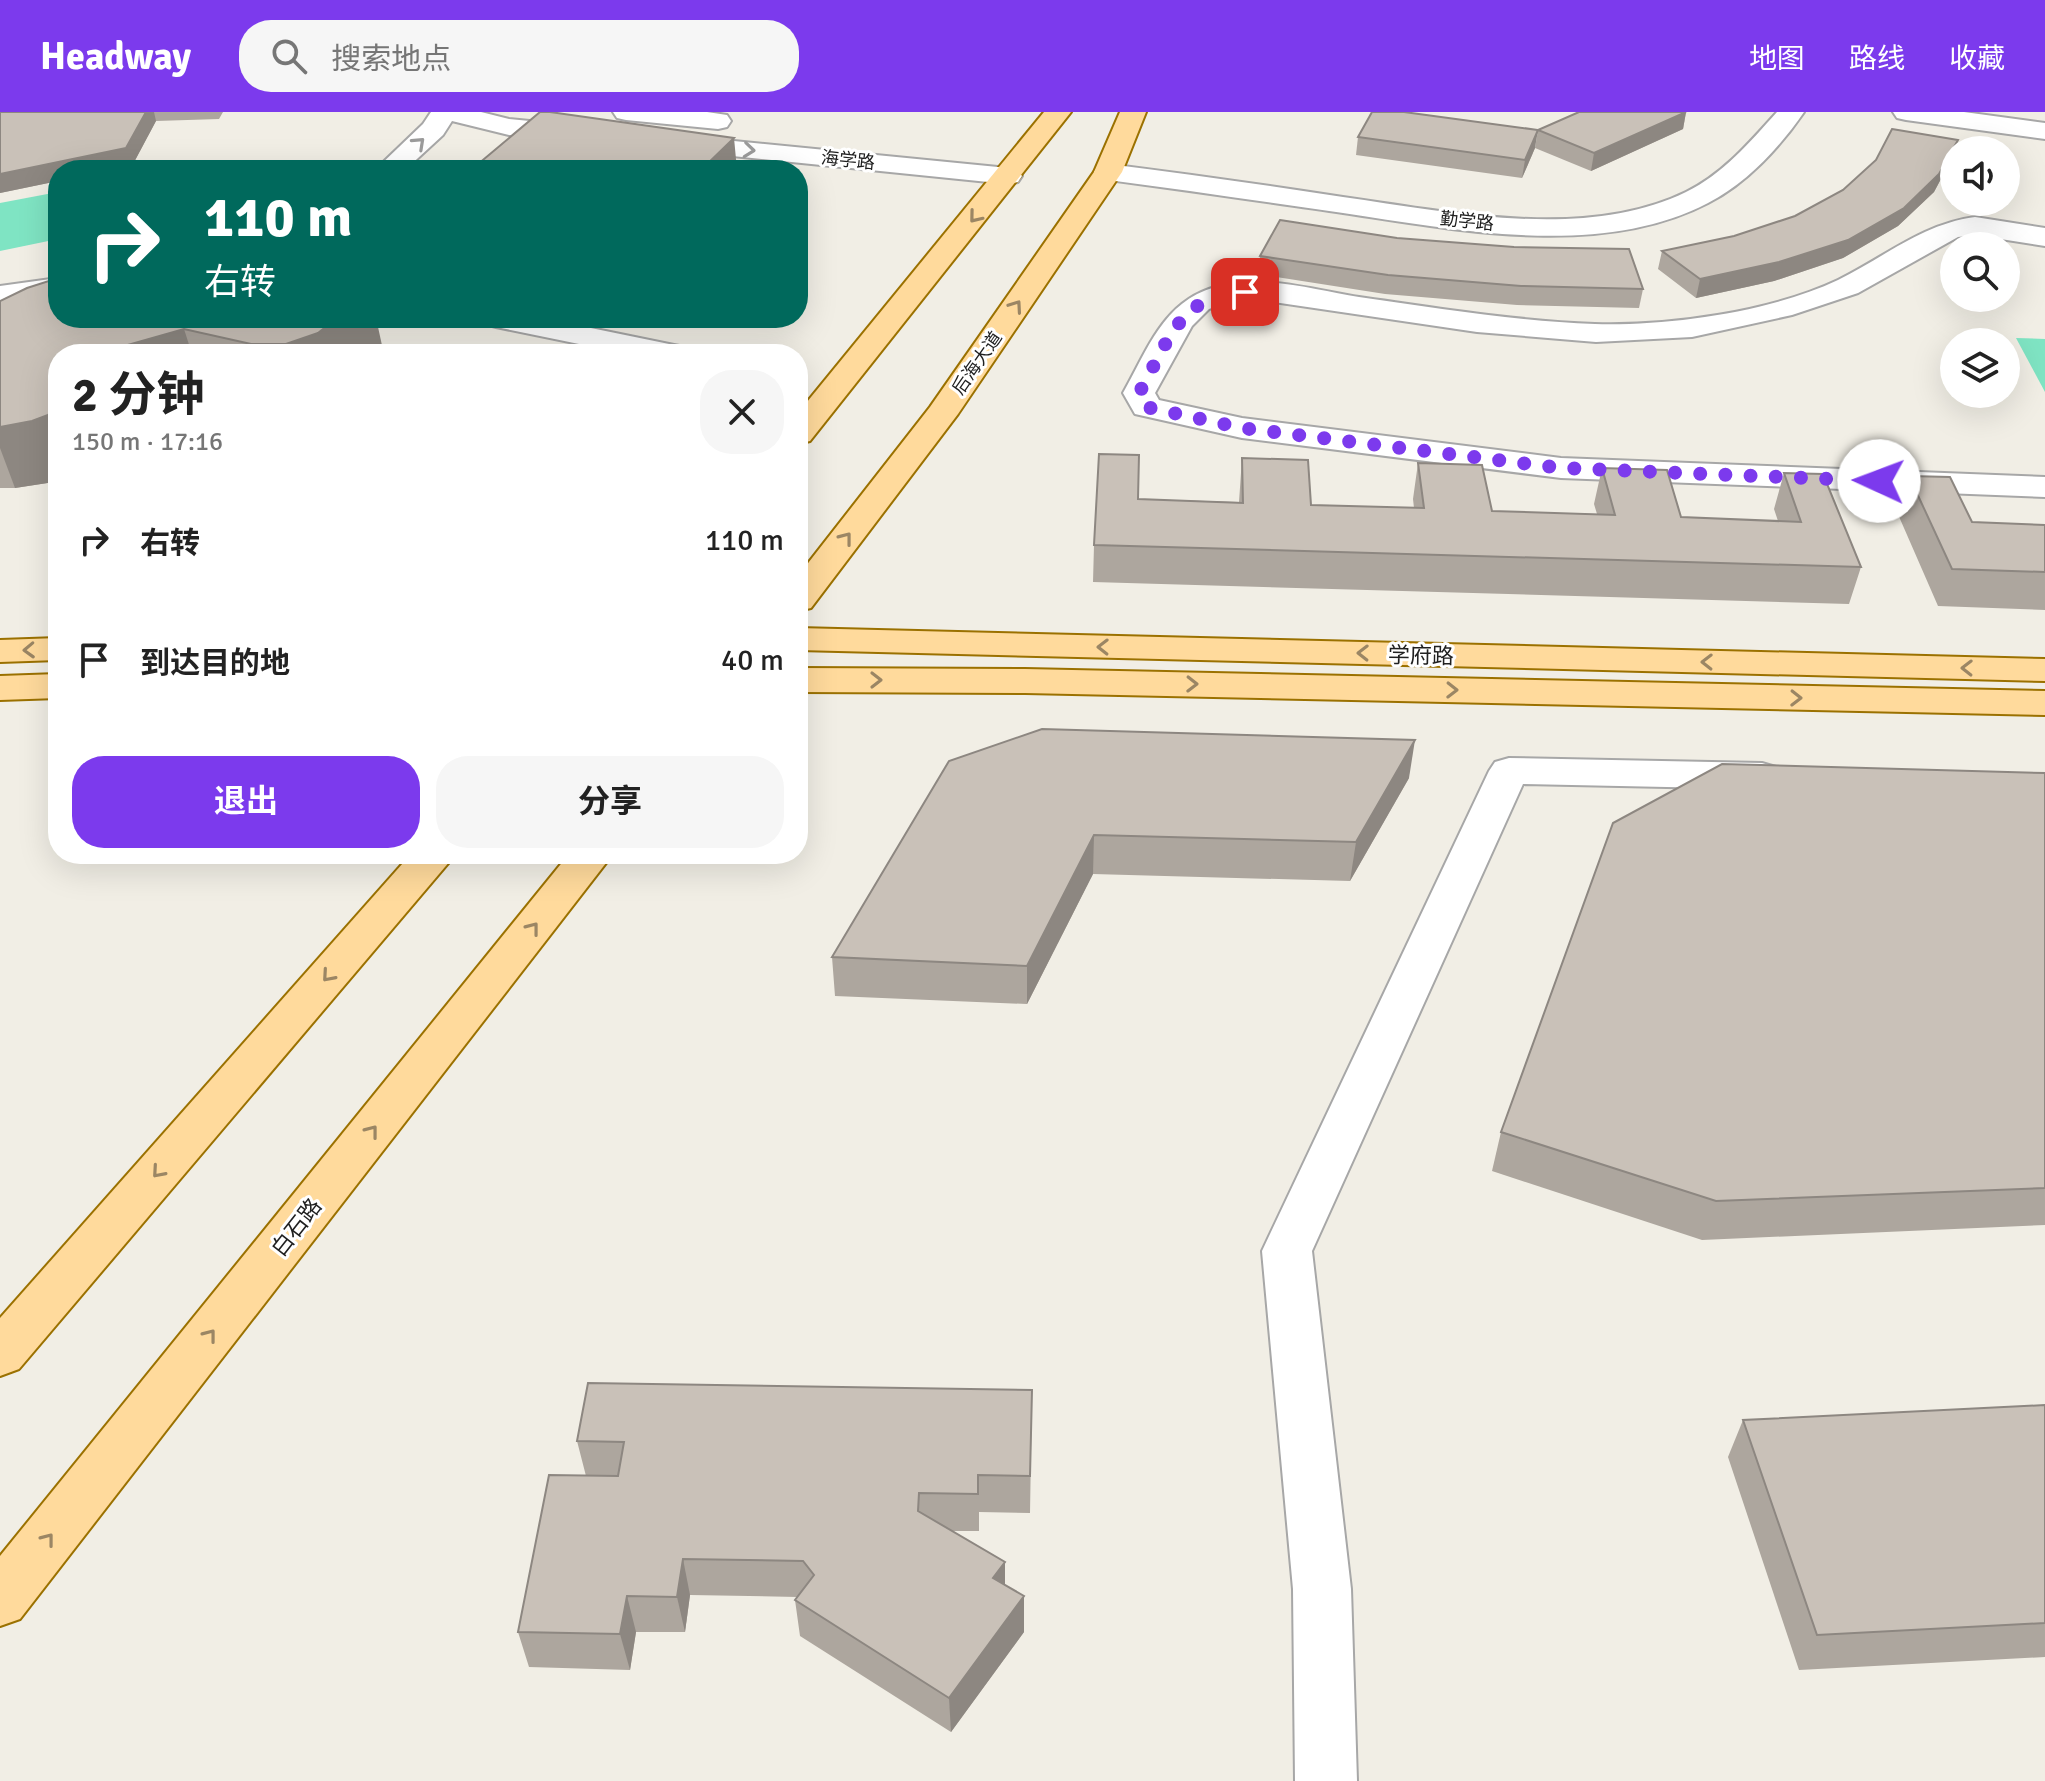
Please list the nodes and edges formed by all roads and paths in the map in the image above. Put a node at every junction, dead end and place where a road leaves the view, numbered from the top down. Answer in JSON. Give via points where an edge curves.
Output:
{"nodes":[{"id":1,"x":447,"y":112,"type":"edge"},
{"id":2,"x":626,"y":112,"type":"edge"},
{"id":3,"x":1035,"y":112,"type":"edge"},
{"id":4,"x":1058,"y":112,"type":"edge"},
{"id":5,"x":1133,"y":112,"type":"edge"},
{"id":6,"x":1159,"y":112,"type":"edge"},
{"id":7,"x":1791,"y":112,"type":"edge"},
{"id":8,"x":1906,"y":112,"type":"edge"},
{"id":9,"x":749,"y":124,"type":"dead end"},
{"id":10,"x":2045,"y":131,"type":"edge"},
{"id":11,"x":603,"y":136,"type":"edge"},
{"id":12,"x":649,"y":140,"type":"edge"},
{"id":13,"x":1031,"y":148,"type":"junction"},
{"id":14,"x":400,"y":160,"type":"edge"},
{"id":15,"x":1002,"y":162,"type":"junction"},
{"id":16,"x":1108,"y":172,"type":"junction"},
{"id":17,"x":2045,"y":237,"type":"edge"},
{"id":18,"x":48,"y":288,"type":"edge"},
{"id":19,"x":0,"y":295,"type":"edge"},
{"id":20,"x":545,"y":328,"type":"edge"},
{"id":21,"x":625,"y":344,"type":"edge"},
{"id":22,"x":808,"y":421,"type":"edge"},
{"id":23,"x":2045,"y":487,"type":"edge"},
{"id":24,"x":808,"y":587,"type":"edge"},
{"id":25,"x":808,"y":639,"type":"edge"},
{"id":26,"x":48,"y":649,"type":"edge"},
{"id":27,"x":0,"y":651,"type":"edge"},
{"id":28,"x":2045,"y":670,"type":"edge"},
{"id":29,"x":808,"y":680,"type":"edge"},
{"id":30,"x":48,"y":686,"type":"edge"},
{"id":31,"x":0,"y":688,"type":"edge"},
{"id":32,"x":2045,"y":703,"type":"edge"},
{"id":33,"x":1808,"y":777,"type":"edge"},
{"id":34,"x":392,"y":864,"type":"edge"},
{"id":35,"x":426,"y":864,"type":"edge"},
{"id":36,"x":584,"y":864,"type":"edge"},
{"id":37,"x":365,"y":934,"type":"junction"},
{"id":38,"x":0,"y":1354,"type":"edge"},
{"id":39,"x":0,"y":1600,"type":"edge"},
{"id":40,"x":1326,"y":1781,"type":"edge"}],
"edges":[{"from":1,"to":11,"type":"street","via":[[509,127]]},
{"from":14,"to":1,"type":"street","one_way":true},
{"from":2,"to":9,"type":"street"},
{"from":3,"to":13,"type":"main road"},
{"from":4,"to":13,"type":"main road"},
{"from":5,"to":16,"type":"main road","name":"后海大道"},
{"from":6,"to":16,"type":"main road"},
{"from":7,"to":16,"type":"street","name":"勤学路","via":[[1748,163],[1681,205],[1569,225],[1439,218]]},
{"from":8,"to":10,"type":"street"},
{"from":12,"to":15,"type":"street","name":"海学路","one_way":true},
{"from":13,"to":15,"type":"main road"},
{"from":15,"to":22,"type":"main road","one_way":true},
{"from":24,"to":16,"type":"main road","name":"后海大道","one_way":true,"via":[[942,414]]},
{"from":17,"to":23,"type":"street","via":[[1975,226],[1951,229],[1847,287],[1781,309],[1692,328],[1596,333],[1477,323],[1266,292],[1225,293],[1198,303],[1179,322],[1139,393],[1146,407],[1242,428],[1561,468]]},
{"from":18,"to":19,"type":"street"},
{"from":20,"to":21,"type":"street"},
{"from":28,"to":25,"type":"main road","name":"学府路","one_way":true},
{"from":26,"to":27,"type":"main road","one_way":true},
{"from":29,"to":32,"type":"main road","name":"学府路","one_way":true},
{"from":30,"to":31,"type":"main road"},
{"from":33,"to":40,"type":"street","via":[[1509,771],[1287,1251],[1322,1589]]},
{"from":34,"to":37,"type":"main road"},
{"from":35,"to":37,"type":"main road"},
{"from":39,"to":36,"type":"main road","name":"白石路","one_way":true},
{"from":37,"to":38,"type":"main road","one_way":true}]}
